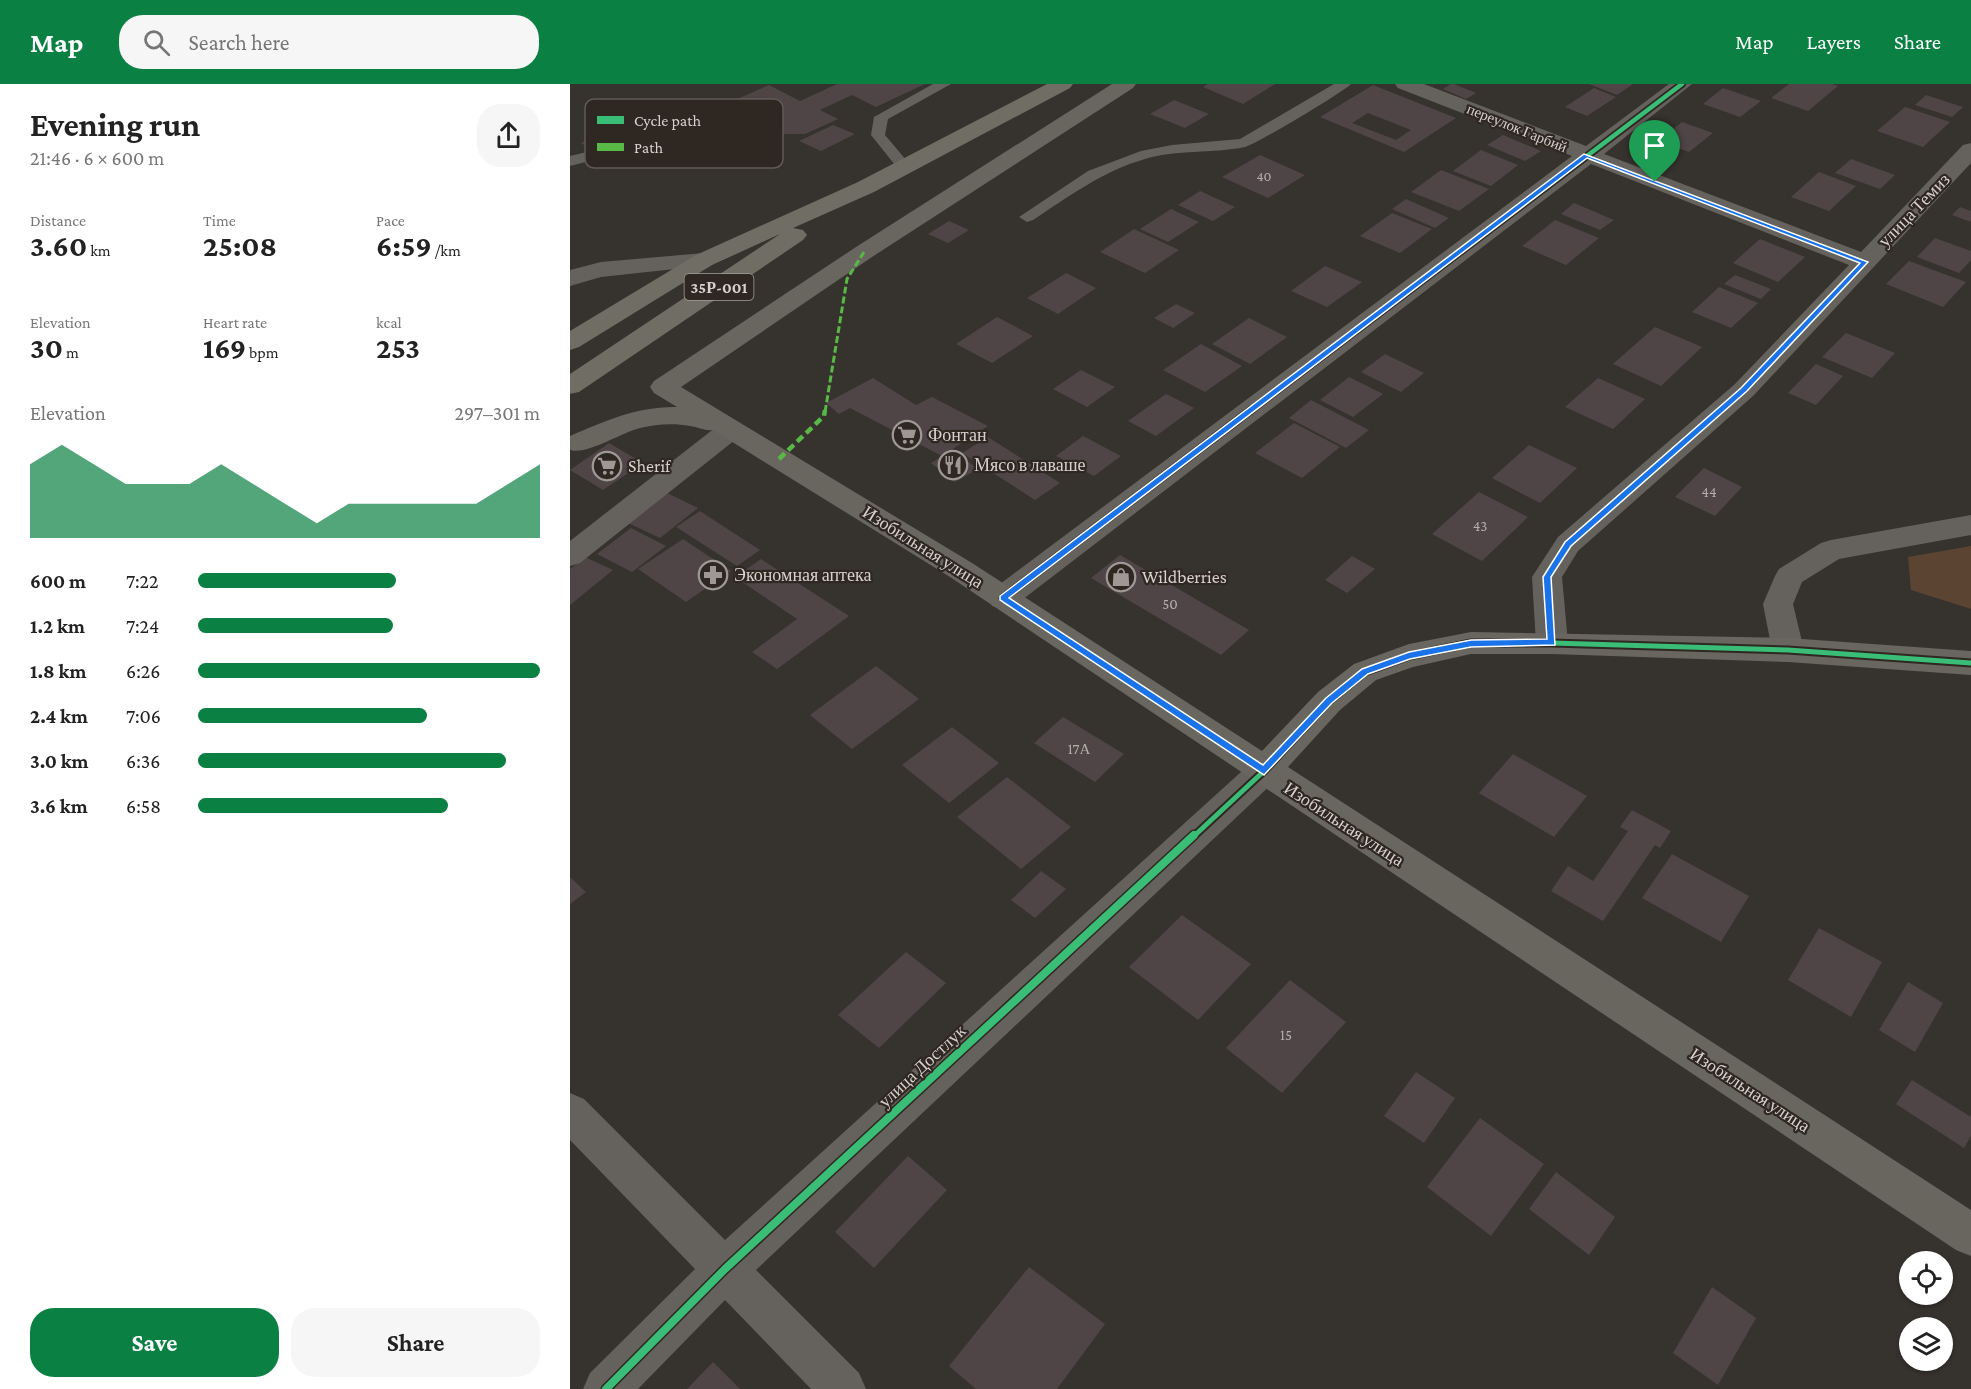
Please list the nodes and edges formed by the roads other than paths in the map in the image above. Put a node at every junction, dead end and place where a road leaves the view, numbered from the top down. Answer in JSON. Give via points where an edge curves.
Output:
{"nodes":[{"id":1,"x":945,"y":84,"type":"edge"},
{"id":2,"x":1063,"y":84,"type":"edge"},
{"id":3,"x":1087,"y":84,"type":"edge"},
{"id":4,"x":1126,"y":84,"type":"edge"},
{"id":5,"x":1344,"y":84,"type":"edge"},
{"id":6,"x":1405,"y":84,"type":"edge"},
{"id":7,"x":1682,"y":84,"type":"edge"},
{"id":8,"x":1044,"y":134,"type":"junction"},
{"id":9,"x":1971,"y":150,"type":"edge"},
{"id":10,"x":1586,"y":155,"type":"junction"},
{"id":11,"x":585,"y":157,"type":"edge"},
{"id":12,"x":570,"y":161,"type":"edge"},
{"id":13,"x":904,"y":167,"type":"junction"},
{"id":14,"x":866,"y":187,"type":"junction"},
{"id":15,"x":1028,"y":217,"type":"dead end"},
{"id":16,"x":704,"y":260,"type":"junction"},
{"id":17,"x":1864,"y":262,"type":"junction"},
{"id":18,"x":570,"y":279,"type":"edge"},
{"id":19,"x":759,"y":323,"type":"junction"},
{"id":20,"x":570,"y":342,"type":"edge"},
{"id":21,"x":570,"y":386,"type":"edge"},
{"id":22,"x":663,"y":387,"type":"junction"},
{"id":23,"x":730,"y":430,"type":"junction"},
{"id":24,"x":573,"y":445,"type":"edge"},
{"id":25,"x":1971,"y":525,"type":"edge"},
{"id":26,"x":570,"y":556,"type":"edge"},
{"id":27,"x":1003,"y":598,"type":"junction"},
{"id":28,"x":1552,"y":643,"type":"junction"},
{"id":29,"x":1788,"y":650,"type":"junction"},
{"id":30,"x":1971,"y":663,"type":"edge"},
{"id":31,"x":1264,"y":771,"type":"junction"},
{"id":32,"x":570,"y":1112,"type":"edge"},
{"id":33,"x":1971,"y":1235,"type":"edge"},
{"id":34,"x":725,"y":1269,"type":"junction"},
{"id":35,"x":606,"y":1389,"type":"edge"},
{"id":36,"x":843,"y":1389,"type":"edge"}],
"edges":[{"from":1,"to":13,"type":"lane","via":[[881,117],[878,135]]},
{"from":2,"to":13,"type":"main road"},
{"from":3,"to":8,"type":"main road"},
{"from":4,"to":8,"type":"main road"},
{"from":5,"to":15,"type":"lane","via":[[1244,143],[1172,148],[1141,155],[1093,174]]},
{"from":6,"to":10,"type":"street","name":"переулок Гарбий"},
{"from":7,"to":10,"type":"street"},
{"from":8,"to":19,"type":"main road"},
{"from":9,"to":17,"type":"street","name":"улица Темиз"},
{"from":10,"to":17,"type":"street","name":"переулок Гарбий"},
{"from":10,"to":27,"type":"street"},
{"from":11,"to":12,"type":"lane"},
{"from":13,"to":14,"type":"main road"},
{"from":14,"to":16,"type":"main road","number":"35Р-001"},
{"from":14,"to":21,"type":"main road","number":"35Р-001"},
{"from":16,"to":18,"type":"street","via":[[603,267]]},
{"from":16,"to":20,"type":"main road","number":"35Р-001"},
{"from":17,"to":28,"type":"street","name":"улица Темиз","via":[[1744,390],[1568,544],[1547,577]]},
{"from":19,"to":22,"type":"main road"},
{"from":19,"to":23,"type":"main road","via":[[718,362],[705,393],[709,405]]},
{"from":22,"to":23,"type":"main road","name":"Изобильная улица"},
{"from":22,"to":24,"type":"main road"},
{"from":23,"to":24,"type":"main road","via":[[695,417],[660,415],[615,426]]},
{"from":23,"to":26,"type":"street"},
{"from":23,"to":27,"type":"main road","name":"Изобильная улица"},
{"from":25,"to":29,"type":"street","via":[[1831,550],[1790,576],[1778,604]]},
{"from":27,"to":31,"type":"main road","name":"Изобильная улица"},
{"from":28,"to":29,"type":"main road"},
{"from":28,"to":31,"type":"main road","via":[[1471,643],[1409,656],[1365,672],[1329,700]]},
{"from":29,"to":30,"type":"main road"},
{"from":31,"to":33,"type":"main road","name":"Изобильная улица"},
{"from":31,"to":34,"type":"street","name":"улица Достлук"},
{"from":32,"to":34,"type":"street"},
{"from":34,"to":35,"type":"street","name":"улица Достлук"},
{"from":34,"to":36,"type":"street"}]}
